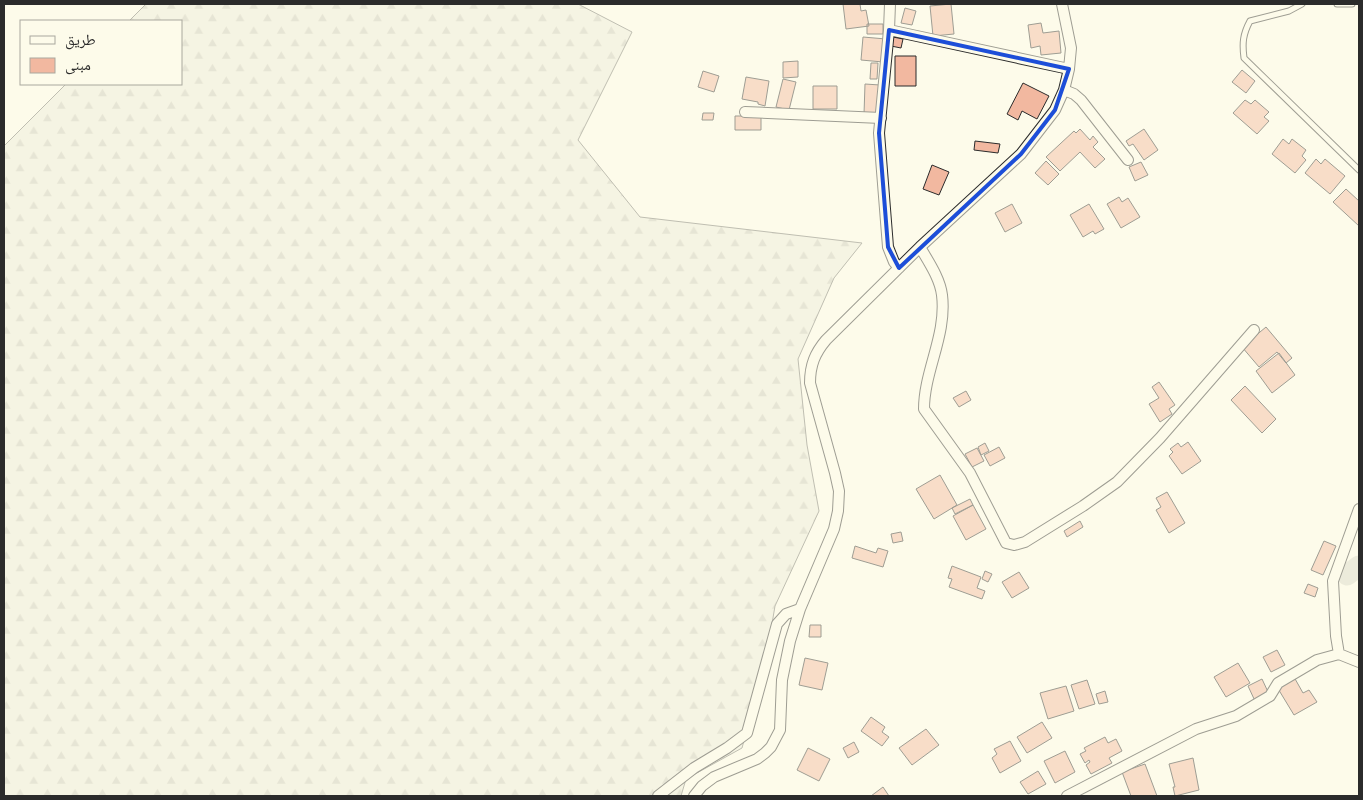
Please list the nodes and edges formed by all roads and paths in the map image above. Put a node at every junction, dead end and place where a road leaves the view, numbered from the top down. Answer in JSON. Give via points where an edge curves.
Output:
{"nodes":[{"id":1,"x":890,"y":4,"type":"edge"},
{"id":2,"x":1062,"y":4,"type":"edge"},
{"id":3,"x":1302,"y":4,"type":"edge"},
{"id":4,"x":1337,"y":4,"type":"edge"},
{"id":5,"x":1352,"y":4,"type":"edge"},
{"id":6,"x":889,"y":30,"type":"junction"},
{"id":7,"x":1069,"y":69,"type":"junction"},
{"id":8,"x":1064,"y":90,"type":"junction"},
{"id":9,"x":745,"y":112,"type":"dead end"},
{"id":10,"x":881,"y":118,"type":"junction"},
{"id":11,"x":1128,"y":160,"type":"dead end"},
{"id":12,"x":1359,"y":170,"type":"edge"},
{"id":13,"x":920,"y":247,"type":"junction"},
{"id":14,"x":899,"y":268,"type":"junction"},
{"id":15,"x":1254,"y":330,"type":"dead end"},
{"id":16,"x":1359,"y":509,"type":"edge"},
{"id":17,"x":800,"y":609,"type":"junction"},
{"id":18,"x":1339,"y":654,"type":"junction"},
{"id":19,"x":1359,"y":662,"type":"edge"},
{"id":20,"x":658,"y":796,"type":"edge"},
{"id":21,"x":694,"y":796,"type":"edge"},
{"id":22,"x":1068,"y":796,"type":"edge"}],
"edges":[{"from":1,"to":6,"type":"street"},
{"from":2,"to":7,"type":"street","via":[[1071,48]]},
{"from":3,"to":12,"type":"lane","via":[[1250,21],[1242,43],[1244,58]]},
{"from":4,"to":5,"type":"lane"},
{"from":6,"to":7,"type":"street"},
{"from":6,"to":10,"type":"street"},
{"from":7,"to":8,"type":"street"},
{"from":8,"to":11,"type":"street","via":[[1081,100]]},
{"from":8,"to":13,"type":"street","via":[[1055,110],[1021,154]]},
{"from":9,"to":10,"type":"street"},
{"from":10,"to":14,"type":"street","via":[[888,247]]},
{"from":13,"to":14,"type":"street"},
{"from":13,"to":15,"type":"street","via":[[936,274],[942,294],[942,323],[924,396],[924,409],[970,473],[1006,543],[1014,545],[1025,542],[1117,482]]},
{"from":14,"to":17,"type":"street","via":[[826,340],[813,360],[810,383],[839,491],[838,511],[834,529]]},
{"from":16,"to":18,"type":"street","via":[[1333,581]]},
{"from":17,"to":20,"type":"street","via":[[786,614],[777,624],[747,733]]},
{"from":17,"to":21,"type":"street","via":[[782,680],[780,730],[776,739],[757,759],[714,777]]},
{"from":18,"to":19,"type":"street"},
{"from":18,"to":22,"type":"street","via":[[1300,669],[1278,683],[1270,696],[1236,716],[1196,729]]}]}
